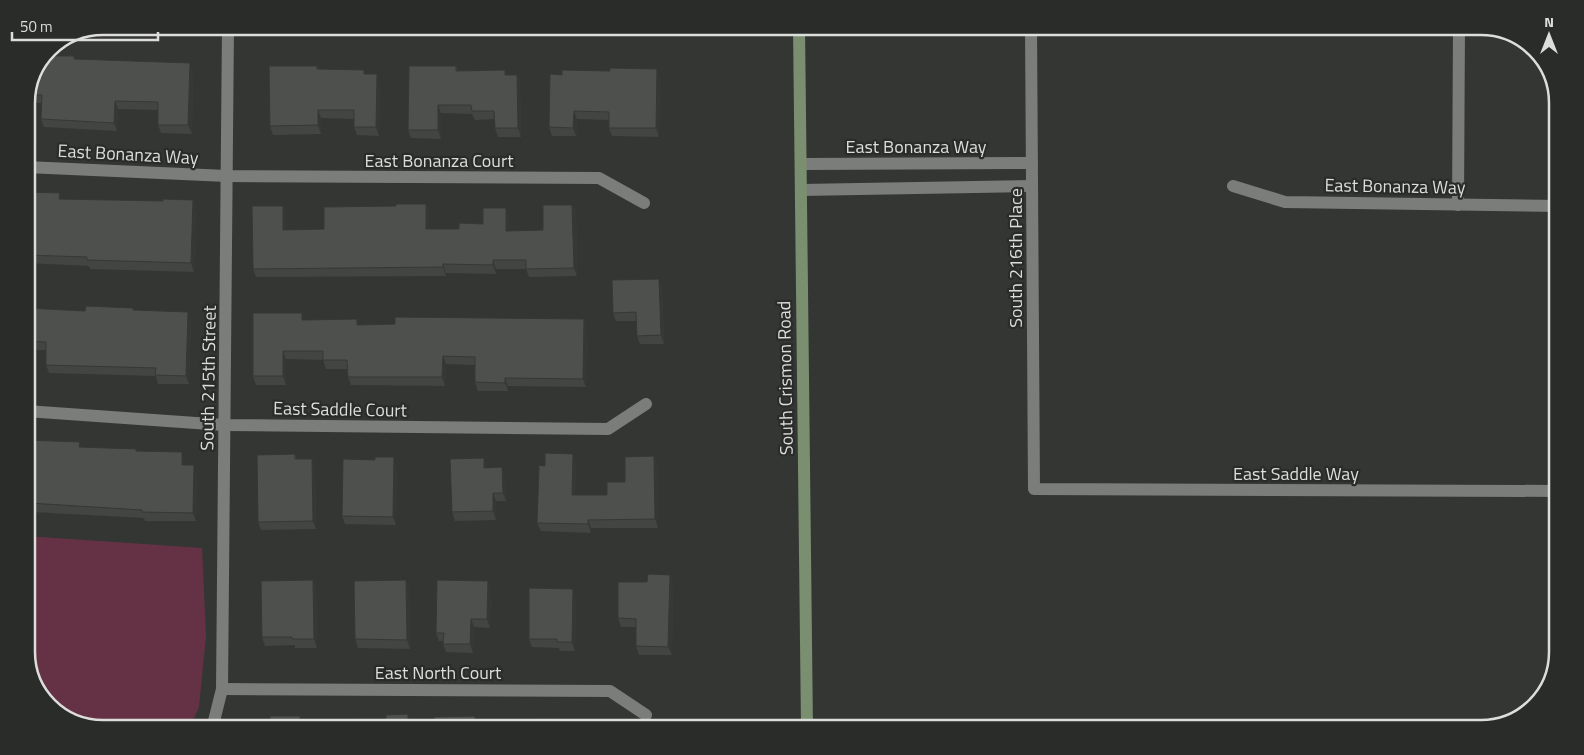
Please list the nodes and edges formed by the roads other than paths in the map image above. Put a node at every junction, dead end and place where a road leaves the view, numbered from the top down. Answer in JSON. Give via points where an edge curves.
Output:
{"nodes":[{"id":1,"x":228,"y":35,"type":"edge"},
{"id":2,"x":800,"y":35,"type":"edge"},
{"id":3,"x":1032,"y":35,"type":"edge"},
{"id":4,"x":1459,"y":35,"type":"edge"},
{"id":5,"x":1032,"y":163,"type":"junction"},
{"id":6,"x":801,"y":164,"type":"junction"},
{"id":7,"x":35,"y":167,"type":"edge"},
{"id":8,"x":227,"y":176,"type":"junction"},
{"id":9,"x":1032,"y":186,"type":"junction"},
{"id":10,"x":1233,"y":186,"type":"dead end"},
{"id":11,"x":801,"y":190,"type":"junction"},
{"id":12,"x":644,"y":203,"type":"dead end"},
{"id":13,"x":1458,"y":205,"type":"junction"},
{"id":14,"x":1549,"y":206,"type":"edge"},
{"id":15,"x":646,"y":404,"type":"dead end"},
{"id":16,"x":35,"y":412,"type":"edge"},
{"id":17,"x":224,"y":425,"type":"junction"},
{"id":18,"x":1034,"y":489,"type":"joint"},
{"id":19,"x":1549,"y":491,"type":"edge"},
{"id":20,"x":222,"y":689,"type":"junction"},
{"id":21,"x":646,"y":715,"type":"dead end"},
{"id":22,"x":214,"y":720,"type":"edge"},
{"id":23,"x":807,"y":720,"type":"edge"}],
"edges":[{"from":1,"to":8,"type":"street","name":"South 215th Street"},
{"from":2,"to":6,"type":"street","name":"South Crismon Road"},
{"from":3,"to":5,"type":"street","name":"South 216th Place"},
{"from":4,"to":13,"type":"street"},
{"from":5,"to":6,"type":"street","name":"East Bonanza Way"},
{"from":5,"to":9,"type":"street","name":"South 216th Place"},
{"from":6,"to":11,"type":"street","name":"South Crismon Road"},
{"from":7,"to":8,"type":"street","name":"East Bonanza Way"},
{"from":8,"to":12,"type":"street","name":"East Bonanza Court","via":[[599,178]]},
{"from":8,"to":17,"type":"street","name":"South 215th Street"},
{"from":9,"to":11,"type":"street"},
{"from":9,"to":18,"type":"street","name":"South 216th Place"},
{"from":10,"to":13,"type":"street","name":"East Bonanza Way","via":[[1286,202]]},
{"from":11,"to":23,"type":"street","name":"South Crismon Road"},
{"from":13,"to":14,"type":"street","name":"East Bonanza Way"},
{"from":15,"to":17,"type":"street","name":"East Saddle Court","via":[[608,429]]},
{"from":16,"to":17,"type":"street","name":"East Saddle Court"},
{"from":17,"to":20,"type":"street","name":"South 215th Street"},
{"from":18,"to":19,"type":"street","name":"East Saddle Way"},
{"from":20,"to":21,"type":"street","name":"East North Court","via":[[610,691]]},
{"from":20,"to":22,"type":"street","name":"South 215th Street"}]}
